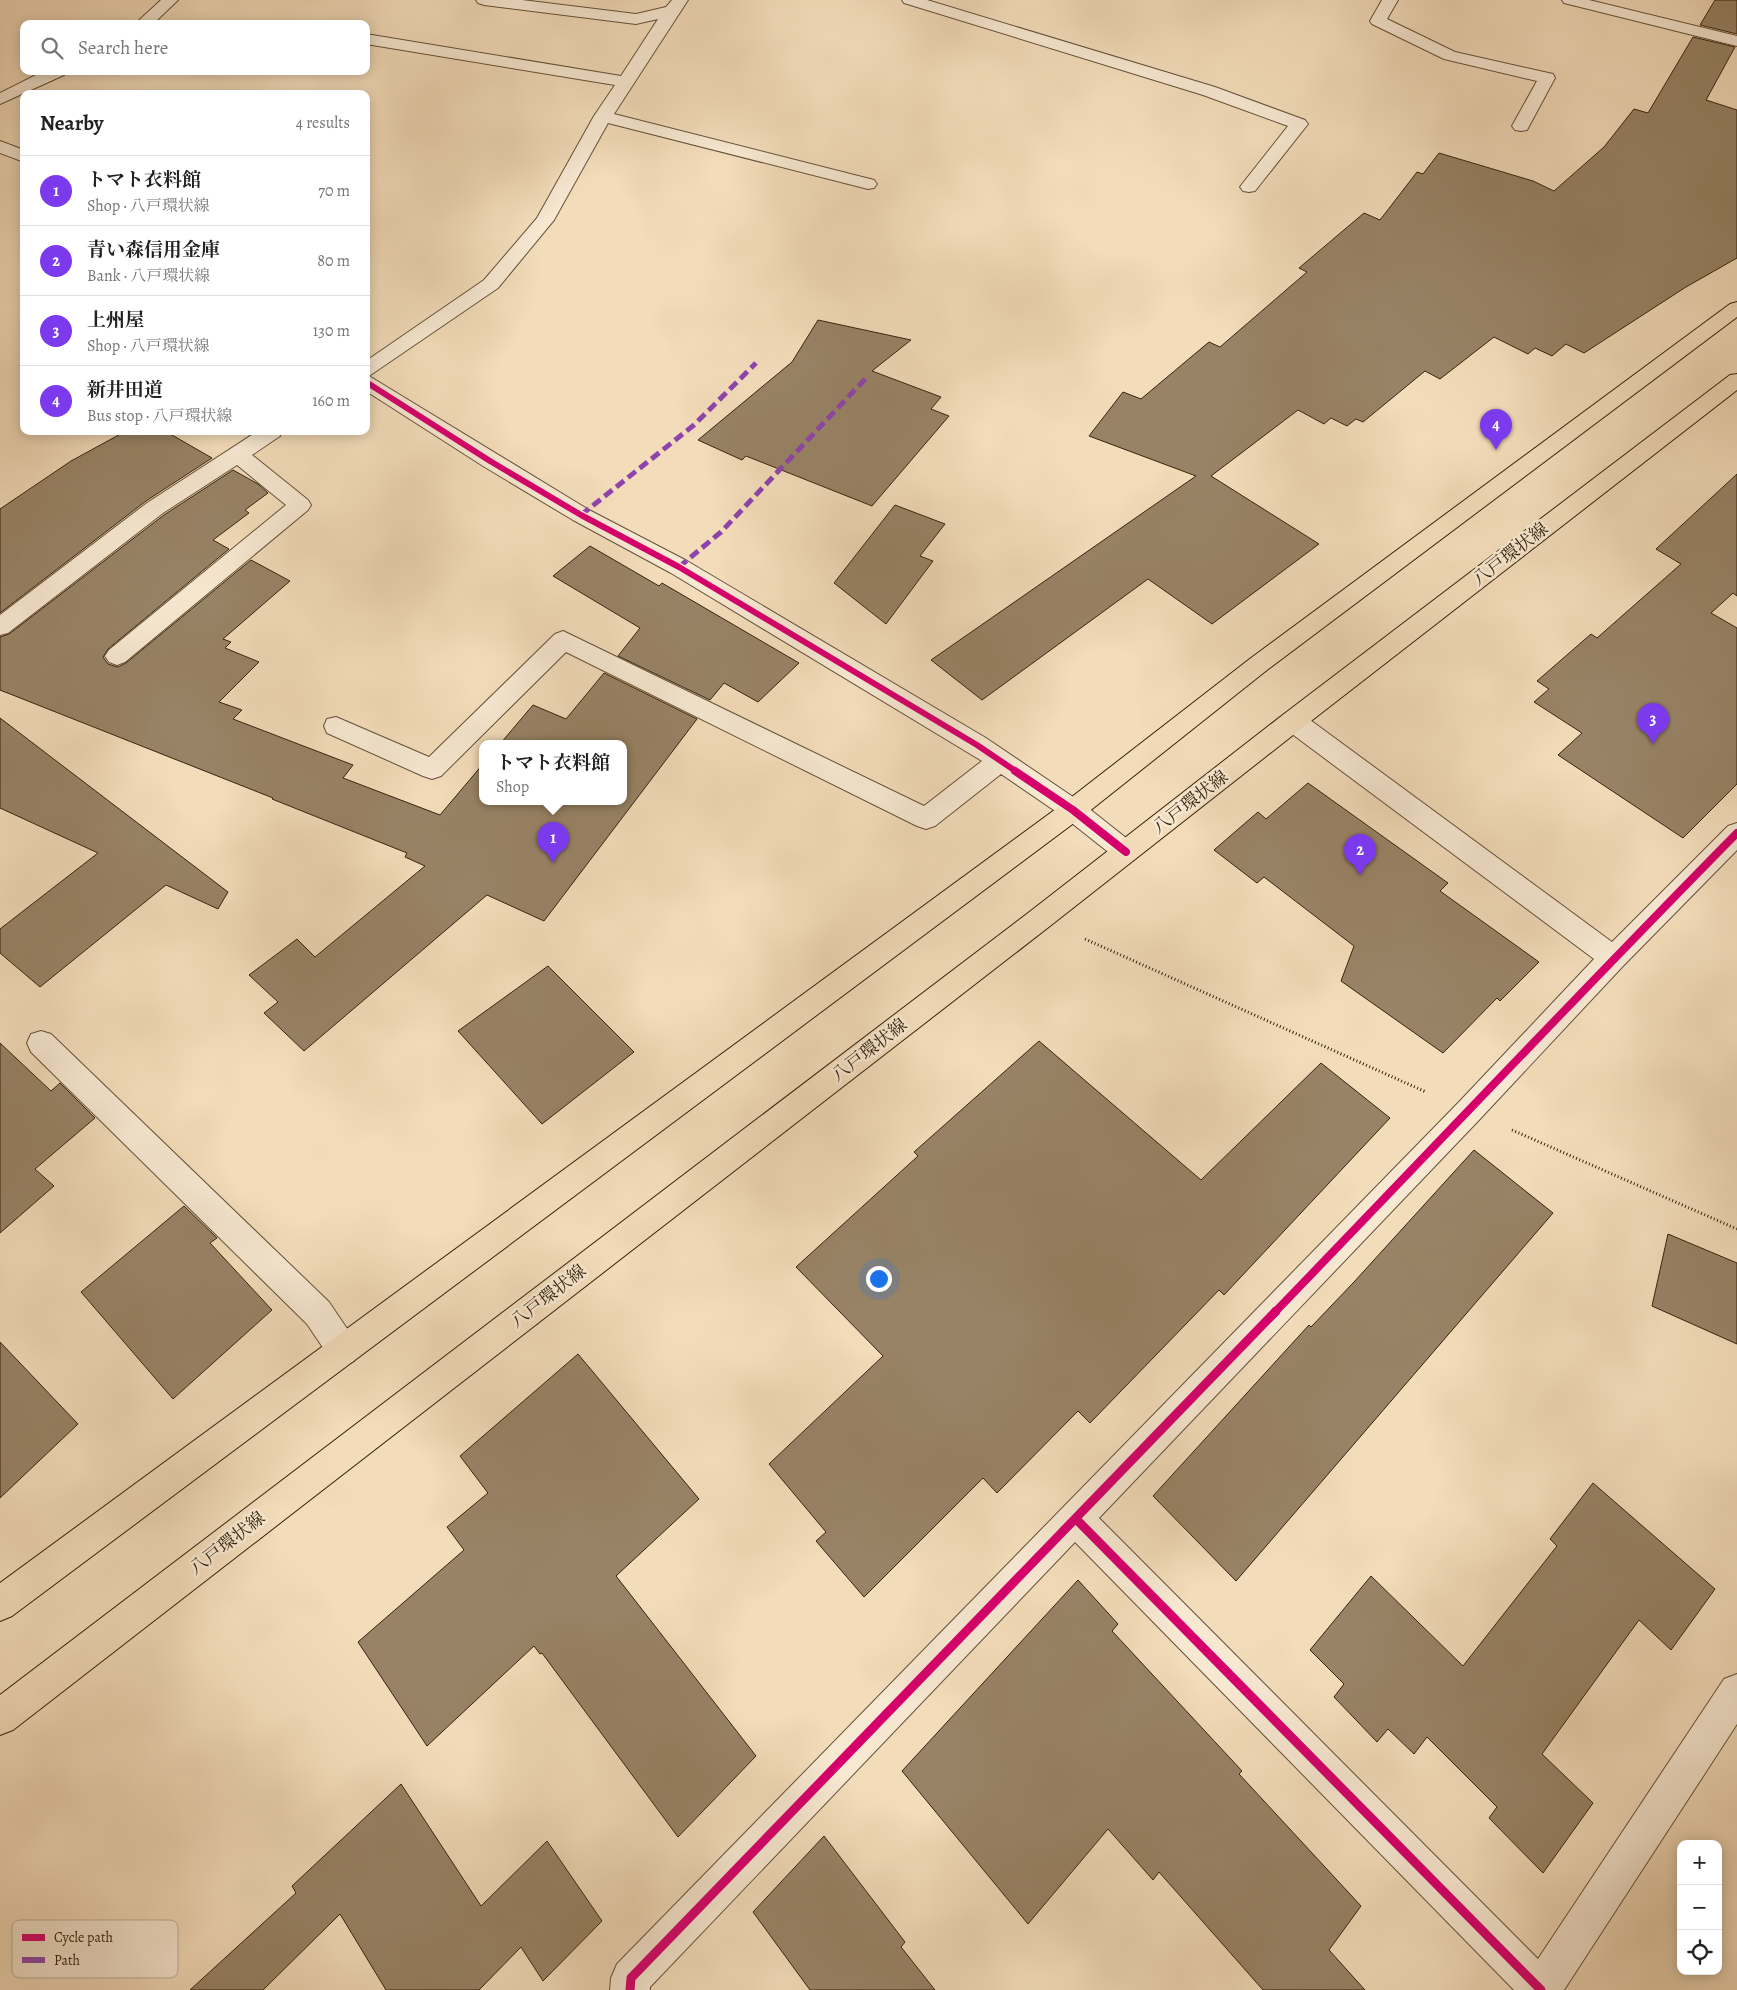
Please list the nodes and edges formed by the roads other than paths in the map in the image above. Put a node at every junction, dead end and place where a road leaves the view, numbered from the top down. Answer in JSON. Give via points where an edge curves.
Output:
{"nodes":[{"id":1,"x":170,"y":0,"type":"edge"},
{"id":2,"x":484,"y":0,"type":"edge"},
{"id":3,"x":910,"y":0,"type":"edge"},
{"id":4,"x":1390,"y":0,"type":"edge"},
{"id":5,"x":1570,"y":0,"type":"edge"},
{"id":6,"x":676,"y":5,"type":"edge"},
{"id":7,"x":148,"y":20,"type":"edge"},
{"id":8,"x":370,"y":40,"type":"edge"},
{"id":9,"x":1737,"y":41,"type":"edge"},
{"id":10,"x":50,"y":75,"type":"edge"},
{"id":11,"x":625,"y":82,"type":"junction"},
{"id":12,"x":0,"y":99,"type":"edge"},
{"id":13,"x":603,"y":116,"type":"junction"},
{"id":14,"x":1521,"y":126,"type":"dead end"},
{"id":15,"x":0,"y":146,"type":"edge"},
{"id":16,"x":20,"y":155,"type":"edge"},
{"id":17,"x":868,"y":184,"type":"dead end"},
{"id":18,"x":1249,"y":187,"type":"dead end"},
{"id":19,"x":1737,"y":308,"type":"edge"},
{"id":20,"x":370,"y":368,"type":"edge"},
{"id":21,"x":1737,"y":380,"type":"edge"},
{"id":22,"x":370,"y":385,"type":"edge"},
{"id":23,"x":267,"y":435,"type":"edge"},
{"id":24,"x":237,"y":454,"type":"junction"},
{"id":25,"x":0,"y":627,"type":"edge"},
{"id":26,"x":117,"y":656,"type":"dead end"},
{"id":27,"x":1293,"y":721,"type":"junction"},
{"id":28,"x":336,"y":726,"type":"dead end"},
{"id":29,"x":1000,"y":761,"type":"junction"},
{"id":30,"x":1073,"y":810,"type":"junction"},
{"id":31,"x":1737,"y":833,"type":"edge"},
{"id":32,"x":1126,"y":852,"type":"junction"},
{"id":33,"x":1613,"y":958,"type":"junction"},
{"id":34,"x":41,"y":1043,"type":"dead end"},
{"id":35,"x":344,"y":1350,"type":"junction"},
{"id":36,"x":1076,"y":1519,"type":"junction"},
{"id":37,"x":0,"y":1604,"type":"edge"},
{"id":38,"x":1737,"y":1692,"type":"edge"},
{"id":39,"x":0,"y":1717,"type":"edge"},
{"id":40,"x":626,"y":1986,"type":"edge"},
{"id":41,"x":1541,"y":1990,"type":"edge"}],
"edges":[{"from":1,"to":7,"type":"street"},
{"from":2,"to":6,"type":"street","via":[[636,19]]},
{"from":3,"to":18,"type":"street","via":[[1209,91],[1299,124]]},
{"from":4,"to":14,"type":"street","via":[[1378,21],[1450,56],[1547,78]]},
{"from":5,"to":9,"type":"street"},
{"from":6,"to":11,"type":"street"},
{"from":8,"to":11,"type":"street"},
{"from":10,"to":12,"type":"street"},
{"from":11,"to":13,"type":"street"},
{"from":13,"to":17,"type":"street"},
{"from":13,"to":20,"type":"street","via":[[545,220],[491,284]]},
{"from":15,"to":16,"type":"street"},
{"from":19,"to":30,"type":"main road","via":[[1259,664]]},
{"from":21,"to":27,"type":"main road","name":"八戸環状線"},
{"from":22,"to":29,"type":"street","via":[[515,476],[679,567]]},
{"from":23,"to":24,"type":"street"},
{"from":24,"to":25,"type":"street","via":[[155,508]]},
{"from":24,"to":26,"type":"street","via":[[300,505]]},
{"from":27,"to":32,"type":"main road","name":"八戸環状線"},
{"from":27,"to":33,"type":"street"},
{"from":28,"to":29,"type":"street","via":[[432,769],[562,640],[926,819]]},
{"from":29,"to":30,"type":"street"},
{"from":30,"to":32,"type":"street"},
{"from":30,"to":35,"type":"main road"},
{"from":31,"to":33,"type":"street"},
{"from":32,"to":39,"type":"main road","name":"八戸環状線"},
{"from":33,"to":36,"type":"street"},
{"from":34,"to":35,"type":"street","via":[[318,1313]]},
{"from":35,"to":37,"type":"main road"},
{"from":36,"to":40,"type":"street"},
{"from":36,"to":41,"type":"street"},
{"from":38,"to":41,"type":"street"}]}
